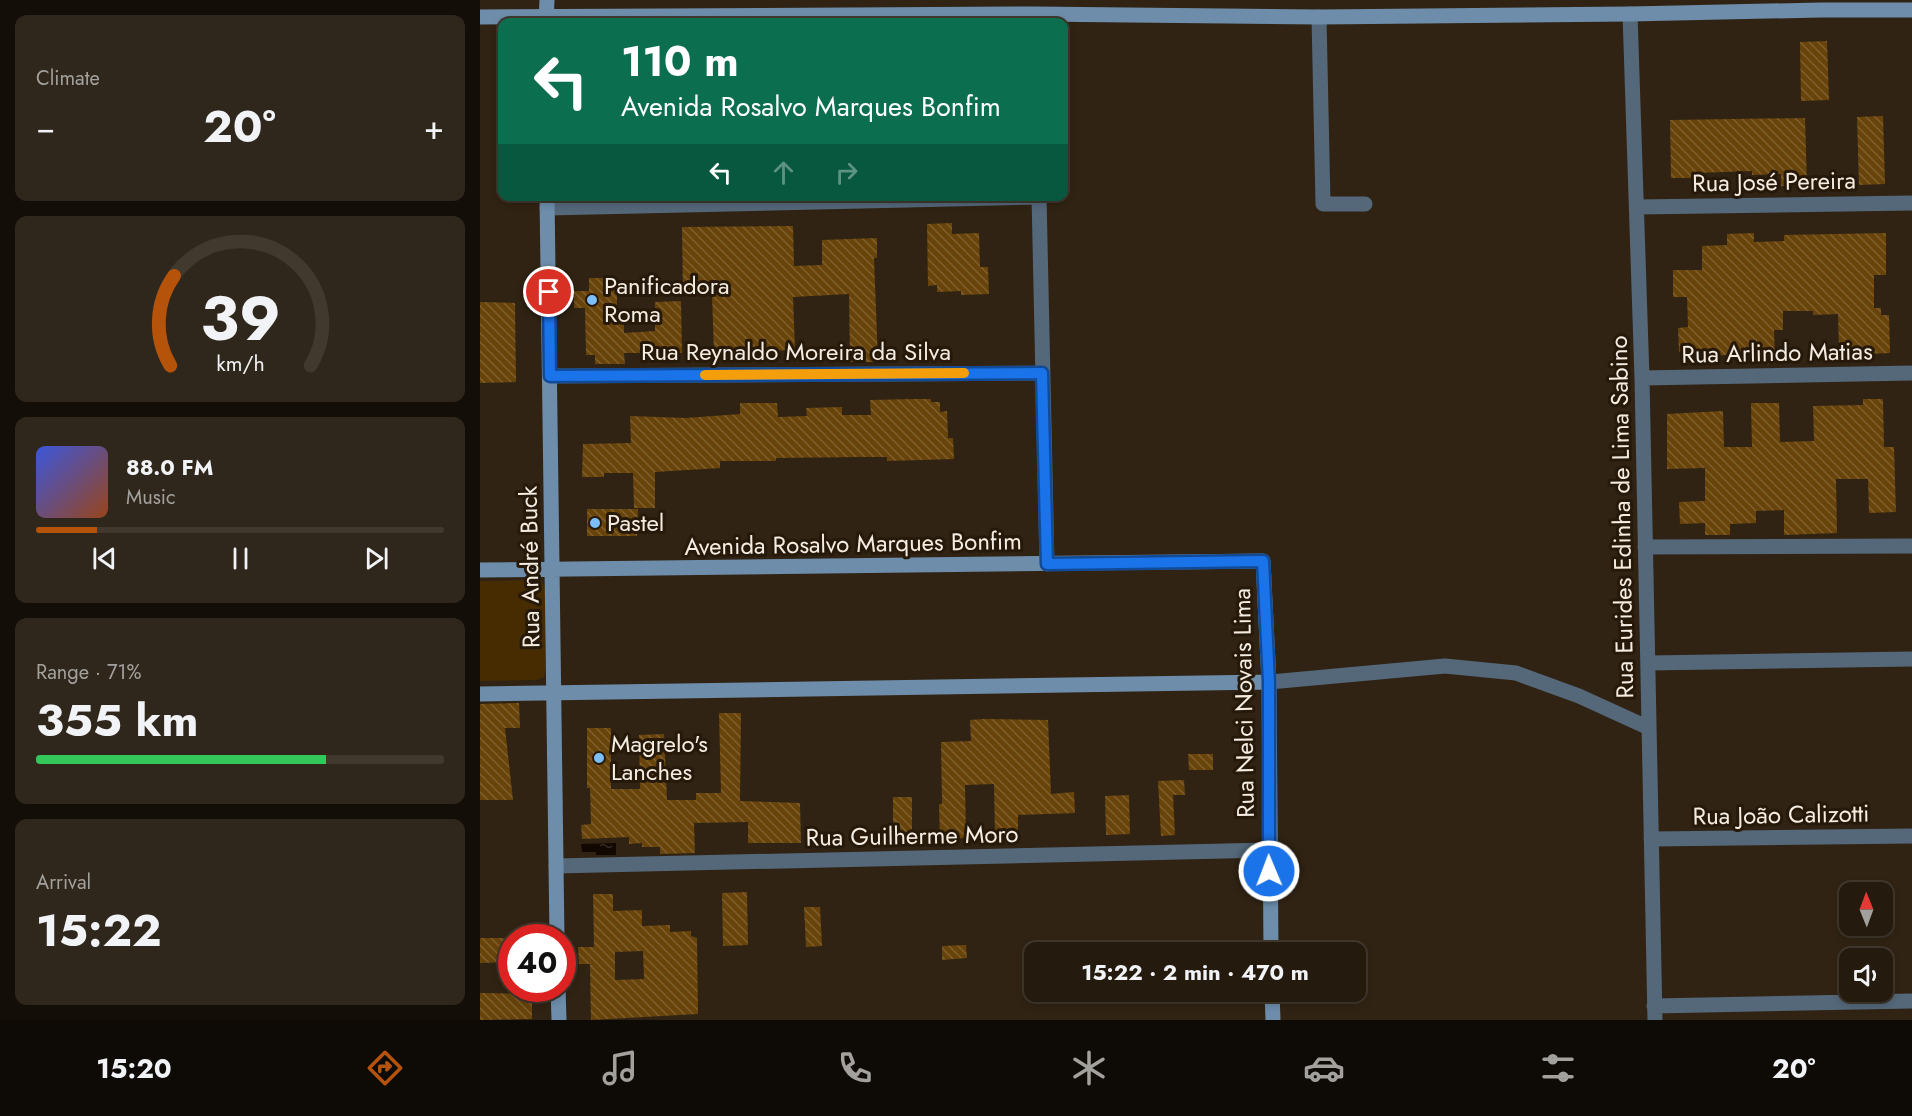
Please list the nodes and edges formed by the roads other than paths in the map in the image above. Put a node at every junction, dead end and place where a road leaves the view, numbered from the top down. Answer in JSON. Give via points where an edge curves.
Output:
{"nodes":[{"id":1,"x":547,"y":0,"type":"edge"},
{"id":2,"x":1630,"y":7,"type":"edge"},
{"id":3,"x":1912,"y":10,"type":"edge"},
{"id":4,"x":480,"y":17,"type":"edge"},
{"id":5,"x":1319,"y":17,"type":"junction"},
{"id":6,"x":502,"y":18,"type":"edge"},
{"id":7,"x":546,"y":18,"type":"edge"},
{"id":8,"x":584,"y":18,"type":"edge"},
{"id":9,"x":1034,"y":18,"type":"edge"},
{"id":10,"x":645,"y":201,"type":"edge"},
{"id":11,"x":1039,"y":201,"type":"edge"},
{"id":12,"x":547,"y":202,"type":"edge"},
{"id":13,"x":1912,"y":203,"type":"edge"},
{"id":14,"x":1365,"y":204,"type":"dead end"},
{"id":15,"x":1638,"y":207,"type":"junction"},
{"id":16,"x":1042,"y":373,"type":"junction"},
{"id":17,"x":1912,"y":373,"type":"edge"},
{"id":18,"x":550,"y":376,"type":"junction"},
{"id":19,"x":1642,"y":378,"type":"junction"},
{"id":20,"x":1912,"y":546,"type":"edge"},
{"id":21,"x":1645,"y":547,"type":"junction"},
{"id":22,"x":1263,"y":561,"type":"joint"},
{"id":23,"x":1047,"y":564,"type":"junction"},
{"id":24,"x":480,"y":570,"type":"edge"},
{"id":25,"x":552,"y":570,"type":"junction"},
{"id":26,"x":1912,"y":659,"type":"edge"},
{"id":27,"x":1648,"y":663,"type":"junction"},
{"id":28,"x":1269,"y":682,"type":"junction"},
{"id":29,"x":554,"y":692,"type":"junction"},
{"id":30,"x":480,"y":694,"type":"edge"},
{"id":31,"x":1649,"y":728,"type":"junction"},
{"id":32,"x":1912,"y":836,"type":"edge"},
{"id":33,"x":1651,"y":839,"type":"junction"},
{"id":34,"x":1269,"y":850,"type":"junction"},
{"id":35,"x":556,"y":866,"type":"junction"},
{"id":36,"x":557,"y":924,"type":"edge"},
{"id":37,"x":1271,"y":942,"type":"edge"},
{"id":38,"x":1912,"y":1000,"type":"edge"},
{"id":39,"x":558,"y":1002,"type":"edge"},
{"id":40,"x":1272,"y":1002,"type":"edge"},
{"id":41,"x":1654,"y":1013,"type":"edge"},
{"id":42,"x":559,"y":1020,"type":"edge"},
{"id":43,"x":1273,"y":1020,"type":"edge"}],
"edges":[{"from":1,"to":7,"type":"street"},
{"from":2,"to":3,"type":"street"},
{"from":2,"to":5,"type":"street"},
{"from":2,"to":15,"type":"street","name":"Rua Eurides Edinha de Lima Sabino"},
{"from":4,"to":6,"type":"street"},
{"from":5,"to":9,"type":"street"},
{"from":5,"to":14,"type":"street","via":[[1323,204]]},
{"from":8,"to":9,"type":"street"},
{"from":10,"to":12,"type":"street"},
{"from":11,"to":16,"type":"street"},
{"from":12,"to":18,"type":"street","name":"Rua André Buck"},
{"from":13,"to":15,"type":"street","name":"Rua José Pereira"},
{"from":15,"to":19,"type":"street","name":"Rua Eurides Edinha de Lima Sabino"},
{"from":16,"to":18,"type":"street","name":"Rua Reynaldo Moreira da Silva"},
{"from":16,"to":23,"type":"street"},
{"from":17,"to":19,"type":"street","name":"Rua Arlindo Matias"},
{"from":18,"to":25,"type":"street","name":"Rua André Buck"},
{"from":19,"to":21,"type":"street","name":"Rua Eurides Edinha de Lima Sabino"},
{"from":20,"to":21,"type":"street"},
{"from":21,"to":27,"type":"street","name":"Rua Eurides Edinha de Lima Sabino"},
{"from":22,"to":23,"type":"street","name":"Avenida Rosalvo Marques Bonfim"},
{"from":22,"to":28,"type":"street","name":"Rua Nelci Novais Lima"},
{"from":23,"to":25,"type":"street","name":"Avenida Rosalvo Marques Bonfim"},
{"from":24,"to":25,"type":"street","name":"Avenida Rosalvo Marques Bonfim"},
{"from":25,"to":29,"type":"street","name":"Rua André Buck"},
{"from":26,"to":27,"type":"street"},
{"from":27,"to":31,"type":"street","name":"Rua Eurides Edinha de Lima Sabino"},
{"from":28,"to":29,"type":"street"},
{"from":28,"to":31,"type":"street","via":[[1445,666],[1516,673]]},
{"from":28,"to":34,"type":"street","name":"Rua Nelci Novais Lima"},
{"from":29,"to":30,"type":"street"},
{"from":29,"to":35,"type":"street","name":"Rua André Buck"},
{"from":31,"to":33,"type":"street","name":"Rua Eurides Edinha de Lima Sabino"},
{"from":32,"to":33,"type":"street","name":"Rua João Calizotti"},
{"from":33,"to":41,"type":"street","name":"Rua Eurides Edinha de Lima Sabino"},
{"from":34,"to":35,"type":"street","name":"Rua Guilherme Moro"},
{"from":34,"to":37,"type":"street","name":"Rua Nelci Novais Lima"},
{"from":35,"to":36,"type":"street","name":"Rua André Buck"},
{"from":38,"to":41,"type":"street"},
{"from":39,"to":42,"type":"street"},
{"from":40,"to":43,"type":"street"}]}
